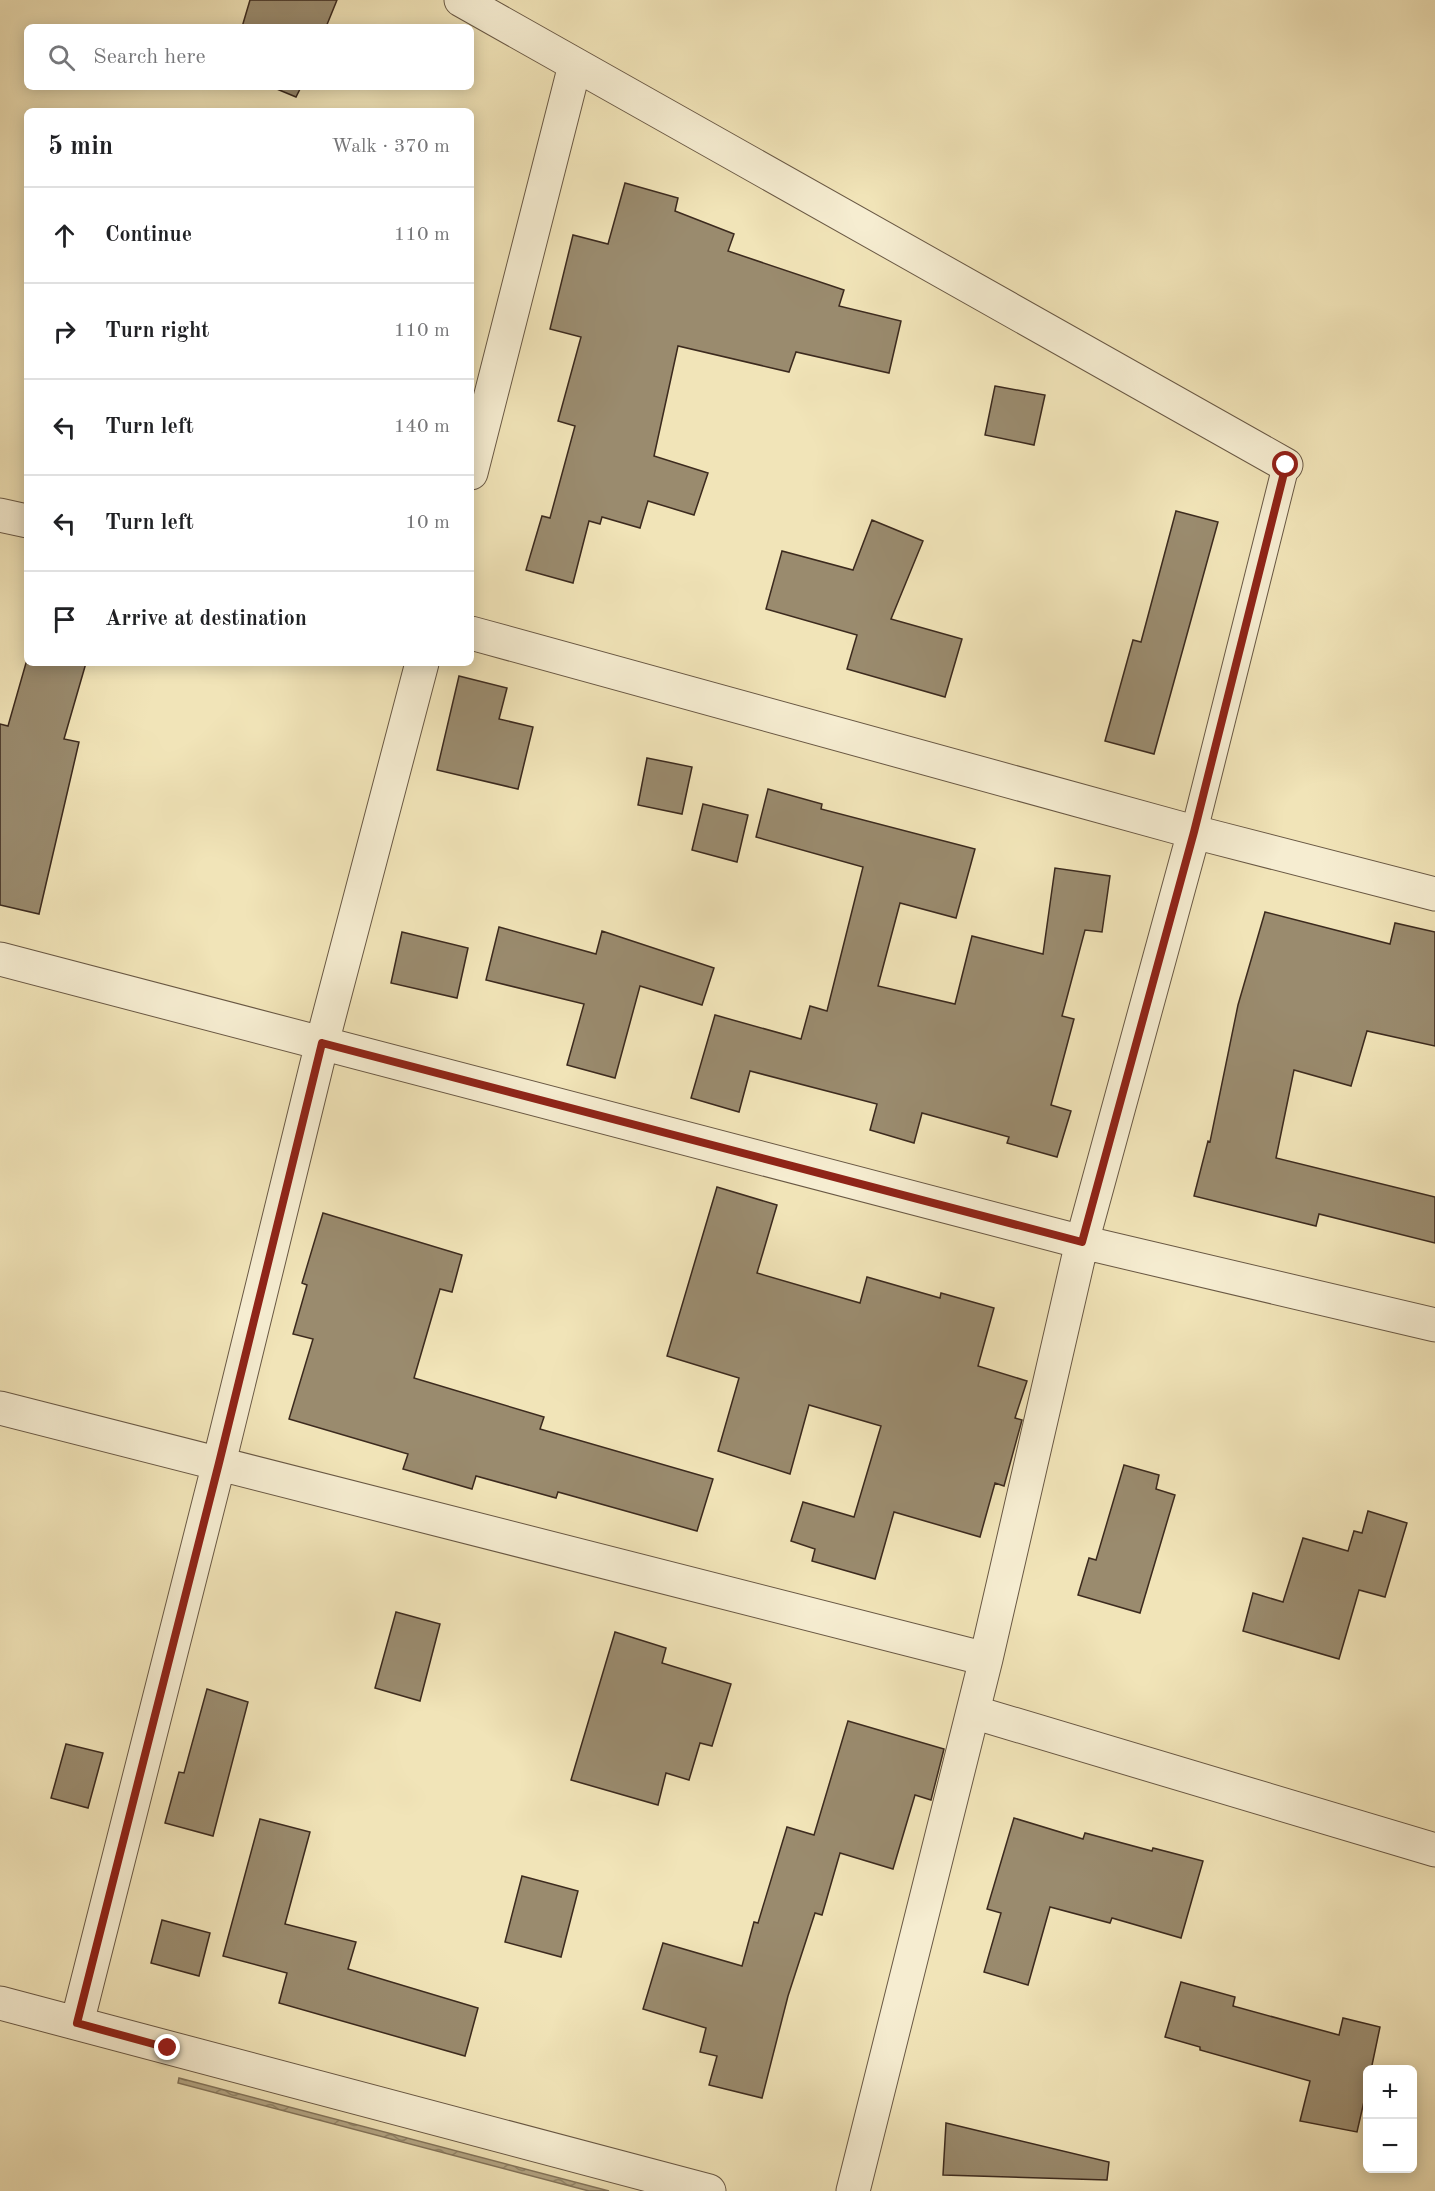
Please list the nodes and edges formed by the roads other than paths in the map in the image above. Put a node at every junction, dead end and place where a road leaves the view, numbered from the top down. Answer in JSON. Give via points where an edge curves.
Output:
{"nodes":[{"id":1,"x":461,"y":0,"type":"edge"},
{"id":2,"x":576,"y":65,"type":"junction"},
{"id":3,"x":474,"y":461,"type":"edge"},
{"id":4,"x":1286,"y":465,"type":"joint"},
{"id":5,"x":0,"y":515,"type":"edge"},
{"id":6,"x":24,"y":520,"type":"edge"},
{"id":7,"x":474,"y":634,"type":"edge"},
{"id":8,"x":421,"y":666,"type":"edge"},
{"id":9,"x":1194,"y":832,"type":"junction"},
{"id":10,"x":1435,"y":894,"type":"edge"},
{"id":11,"x":0,"y":959,"type":"edge"},
{"id":12,"x":322,"y":1043,"type":"junction"},
{"id":13,"x":1082,"y":1242,"type":"junction"},
{"id":14,"x":1435,"y":1325,"type":"edge"},
{"id":15,"x":0,"y":1408,"type":"edge"},
{"id":16,"x":219,"y":1463,"type":"junction"},
{"id":17,"x":986,"y":1659,"type":"junction"},
{"id":18,"x":973,"y":1712,"type":"junction"},
{"id":19,"x":1435,"y":1850,"type":"edge"},
{"id":20,"x":0,"y":2003,"type":"edge"},
{"id":21,"x":77,"y":2023,"type":"junction"},
{"id":22,"x":708,"y":2191,"type":"edge"},
{"id":23,"x":853,"y":2191,"type":"edge"}],
"edges":[{"from":1,"to":2,"type":"street"},
{"from":2,"to":3,"type":"street"},
{"from":2,"to":4,"type":"street"},
{"from":4,"to":9,"type":"lane"},
{"from":5,"to":6,"type":"street"},
{"from":7,"to":9,"type":"street"},
{"from":8,"to":12,"type":"street"},
{"from":9,"to":10,"type":"street"},
{"from":9,"to":13,"type":"street"},
{"from":11,"to":12,"type":"street"},
{"from":12,"to":13,"type":"street"},
{"from":12,"to":16,"type":"street"},
{"from":13,"to":14,"type":"street"},
{"from":13,"to":17,"type":"street"},
{"from":15,"to":16,"type":"street"},
{"from":16,"to":17,"type":"street"},
{"from":16,"to":21,"type":"street"},
{"from":17,"to":18,"type":"street"},
{"from":18,"to":19,"type":"street"},
{"from":18,"to":23,"type":"street"},
{"from":20,"to":21,"type":"street"},
{"from":21,"to":22,"type":"street"}]}
